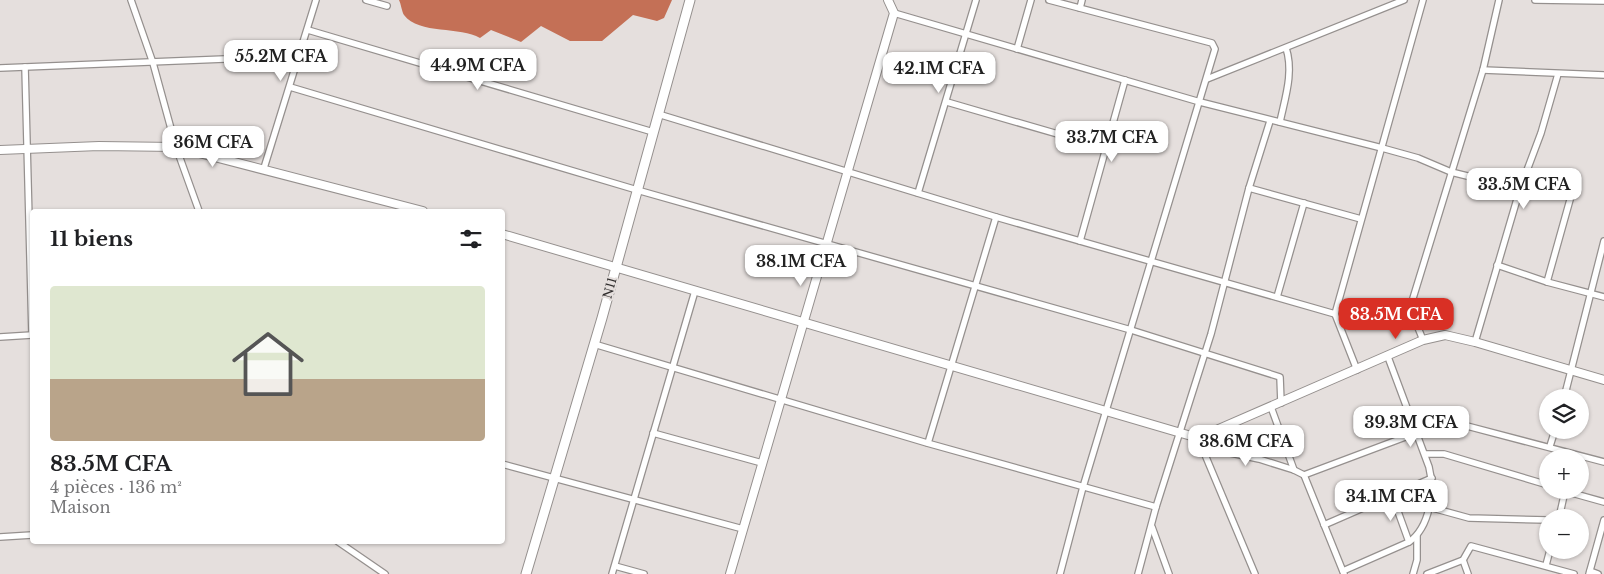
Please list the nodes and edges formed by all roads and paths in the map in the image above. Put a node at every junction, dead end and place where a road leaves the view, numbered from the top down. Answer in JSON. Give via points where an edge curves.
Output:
{"nodes":[{"id":1,"x":131,"y":0,"type":"edge"},
{"id":2,"x":316,"y":0,"type":"edge"},
{"id":3,"x":366,"y":0,"type":"edge"},
{"id":4,"x":690,"y":0,"type":"edge"},
{"id":5,"x":888,"y":0,"type":"edge"},
{"id":6,"x":976,"y":0,"type":"edge"},
{"id":7,"x":1031,"y":0,"type":"edge"},
{"id":8,"x":1049,"y":0,"type":"edge"},
{"id":9,"x":1082,"y":0,"type":"edge"},
{"id":10,"x":1404,"y":0,"type":"edge"},
{"id":11,"x":1423,"y":0,"type":"edge"},
{"id":12,"x":1499,"y":0,"type":"edge"},
{"id":13,"x":1535,"y":0,"type":"edge"},
{"id":14,"x":1604,"y":1,"type":"edge"},
{"id":15,"x":387,"y":6,"type":"dead end"},
{"id":16,"x":1080,"y":8,"type":"junction"},
{"id":17,"x":894,"y":13,"type":"junction"},
{"id":18,"x":308,"y":30,"type":"junction"},
{"id":19,"x":966,"y":35,"type":"junction"},
{"id":20,"x":1286,"y":48,"type":"junction"},
{"id":21,"x":1017,"y":50,"type":"junction"},
{"id":22,"x":300,"y":56,"type":"junction"},
{"id":23,"x":153,"y":62,"type":"junction"},
{"id":24,"x":25,"y":67,"type":"junction"},
{"id":25,"x":0,"y":68,"type":"edge"},
{"id":26,"x":1483,"y":70,"type":"junction"},
{"id":27,"x":1558,"y":74,"type":"junction"},
{"id":28,"x":1604,"y":75,"type":"edge"},
{"id":29,"x":1207,"y":79,"type":"junction"},
{"id":30,"x":1125,"y":80,"type":"junction"},
{"id":31,"x":290,"y":87,"type":"junction"},
{"id":32,"x":947,"y":102,"type":"junction"},
{"id":33,"x":1200,"y":102,"type":"junction"},
{"id":34,"x":658,"y":114,"type":"junction"},
{"id":35,"x":1270,"y":122,"type":"junction"},
{"id":36,"x":1280,"y":122,"type":"junction"},
{"id":37,"x":653,"y":132,"type":"junction"},
{"id":38,"x":176,"y":147,"type":"junction"},
{"id":39,"x":1106,"y":148,"type":"junction"},
{"id":40,"x":1382,"y":148,"type":"junction"},
{"id":41,"x":26,"y":149,"type":"junction"},
{"id":42,"x":0,"y":150,"type":"edge"},
{"id":43,"x":264,"y":168,"type":"junction"},
{"id":44,"x":846,"y":171,"type":"junction"},
{"id":45,"x":1452,"y":172,"type":"junction"},
{"id":46,"x":1249,"y":188,"type":"junction"},
{"id":47,"x":1520,"y":189,"type":"junction"},
{"id":48,"x":1573,"y":189,"type":"dead end"},
{"id":49,"x":637,"y":190,"type":"junction"},
{"id":50,"x":918,"y":193,"type":"junction"},
{"id":51,"x":1304,"y":203,"type":"junction"},
{"id":52,"x":198,"y":209,"type":"edge"},
{"id":53,"x":416,"y":209,"type":"edge"},
{"id":54,"x":996,"y":217,"type":"junction"},
{"id":55,"x":1361,"y":218,"type":"junction"},
{"id":56,"x":505,"y":235,"type":"edge"},
{"id":57,"x":1080,"y":241,"type":"junction"},
{"id":58,"x":1604,"y":241,"type":"edge"},
{"id":59,"x":826,"y":243,"type":"junction"},
{"id":60,"x":30,"y":255,"type":"edge"},
{"id":61,"x":1152,"y":261,"type":"junction"},
{"id":62,"x":1497,"y":265,"type":"junction"},
{"id":63,"x":616,"y":267,"type":"junction"},
{"id":64,"x":1225,"y":281,"type":"junction"},
{"id":65,"x":1547,"y":282,"type":"junction"},
{"id":66,"x":977,"y":286,"type":"junction"},
{"id":67,"x":695,"y":291,"type":"junction"},
{"id":68,"x":1592,"y":294,"type":"junction"},
{"id":69,"x":1277,"y":297,"type":"junction"},
{"id":70,"x":1604,"y":297,"type":"edge"},
{"id":71,"x":1334,"y":314,"type":"junction"},
{"id":72,"x":803,"y":322,"type":"junction"},
{"id":73,"x":1131,"y":330,"type":"junction"},
{"id":74,"x":30,"y":336,"type":"edge"},
{"id":75,"x":0,"y":337,"type":"edge"},
{"id":76,"x":1423,"y":340,"type":"junction"},
{"id":77,"x":1475,"y":342,"type":"junction"},
{"id":78,"x":594,"y":344,"type":"junction"},
{"id":79,"x":1204,"y":354,"type":"junction"},
{"id":80,"x":1388,"y":357,"type":"junction"},
{"id":81,"x":950,"y":365,"type":"junction"},
{"id":82,"x":672,"y":367,"type":"junction"},
{"id":83,"x":1356,"y":370,"type":"junction"},
{"id":84,"x":1571,"y":370,"type":"junction"},
{"id":85,"x":1604,"y":380,"type":"edge"},
{"id":86,"x":1566,"y":389,"type":"edge"},
{"id":87,"x":780,"y":399,"type":"junction"},
{"id":88,"x":1280,"y":403,"type":"junction"},
{"id":89,"x":1271,"y":407,"type":"junction"},
{"id":90,"x":1108,"y":410,"type":"junction"},
{"id":91,"x":1181,"y":432,"type":"junction"},
{"id":92,"x":1416,"y":432,"type":"junction"},
{"id":93,"x":653,"y":434,"type":"junction"},
{"id":94,"x":1198,"y":438,"type":"junction"},
{"id":95,"x":1552,"y":439,"type":"edge"},
{"id":96,"x":928,"y":443,"type":"junction"},
{"id":97,"x":1550,"y":446,"type":"junction"},
{"id":98,"x":1202,"y":447,"type":"junction"},
{"id":99,"x":1425,"y":454,"type":"junction"},
{"id":100,"x":1604,"y":462,"type":"edge"},
{"id":101,"x":762,"y":463,"type":"junction"},
{"id":102,"x":505,"y":465,"type":"edge"},
{"id":103,"x":1294,"y":470,"type":"junction"},
{"id":104,"x":1304,"y":475,"type":"junction"},
{"id":105,"x":1432,"y":478,"type":"junction"},
{"id":106,"x":556,"y":480,"type":"junction"},
{"id":107,"x":1539,"y":482,"type":"edge"},
{"id":108,"x":1083,"y":487,"type":"junction"},
{"id":109,"x":1392,"y":495,"type":"junction"},
{"id":110,"x":634,"y":498,"type":"junction"},
{"id":111,"x":1589,"y":498,"type":"edge"},
{"id":112,"x":1604,"y":502,"type":"edge"},
{"id":113,"x":1156,"y":507,"type":"junction"},
{"id":114,"x":1428,"y":507,"type":"junction"},
{"id":115,"x":1539,"y":520,"type":"edge"},
{"id":116,"x":1604,"y":521,"type":"edge"},
{"id":117,"x":1324,"y":525,"type":"junction"},
{"id":118,"x":1152,"y":526,"type":"junction"},
{"id":119,"x":743,"y":529,"type":"junction"},
{"id":120,"x":30,"y":535,"type":"edge"},
{"id":121,"x":1418,"y":536,"type":"junction"},
{"id":122,"x":0,"y":537,"type":"edge"},
{"id":123,"x":1409,"y":542,"type":"junction"},
{"id":124,"x":341,"y":544,"type":"edge"},
{"id":125,"x":1548,"y":559,"type":"edge"},
{"id":126,"x":1463,"y":560,"type":"junction"},
{"id":127,"x":615,"y":566,"type":"junction"},
{"id":128,"x":1546,"y":566,"type":"junction"},
{"id":129,"x":1344,"y":573,"type":"edge"},
{"id":130,"x":1590,"y":573,"type":"edge"},
{"id":131,"x":385,"y":574,"type":"edge"},
{"id":132,"x":526,"y":574,"type":"edge"},
{"id":133,"x":612,"y":574,"type":"edge"},
{"id":134,"x":644,"y":574,"type":"edge"},
{"id":135,"x":730,"y":574,"type":"edge"},
{"id":136,"x":1060,"y":574,"type":"edge"},
{"id":137,"x":1138,"y":574,"type":"edge"},
{"id":138,"x":1170,"y":574,"type":"edge"},
{"id":139,"x":1255,"y":574,"type":"edge"},
{"id":140,"x":1413,"y":574,"type":"edge"},
{"id":141,"x":1427,"y":574,"type":"edge"},
{"id":142,"x":1468,"y":574,"type":"edge"},
{"id":143,"x":1574,"y":574,"type":"edge"},
{"id":144,"x":1598,"y":574,"type":"edge"}],
"edges":[{"from":1,"to":23,"type":"street"},
{"from":2,"to":18,"type":"street"},
{"from":3,"to":15,"type":"street"},
{"from":4,"to":34,"type":"main road","name":"N11"},
{"from":5,"to":17,"type":"street"},
{"from":6,"to":19,"type":"street"},
{"from":7,"to":21,"type":"street"},
{"from":8,"to":16,"type":"street"},
{"from":9,"to":16,"type":"street"},
{"from":10,"to":20,"type":"street"},
{"from":11,"to":40,"type":"street"},
{"from":12,"to":26,"type":"street"},
{"from":13,"to":14,"type":"street"},
{"from":16,"to":29,"type":"street","via":[[1212,43],[1215,49]]},
{"from":17,"to":19,"type":"street"},
{"from":17,"to":44,"type":"street"},
{"from":18,"to":22,"type":"street"},
{"from":18,"to":37,"type":"street"},
{"from":19,"to":21,"type":"street"},
{"from":19,"to":32,"type":"street"},
{"from":20,"to":29,"type":"street"},
{"from":20,"to":36,"type":"street","via":[[1289,56],[1288,87]]},
{"from":21,"to":30,"type":"street"},
{"from":22,"to":23,"type":"street"},
{"from":22,"to":31,"type":"street"},
{"from":23,"to":24,"type":"street"},
{"from":23,"to":38,"type":"street"},
{"from":24,"to":25,"type":"street"},
{"from":24,"to":41,"type":"street"},
{"from":26,"to":27,"type":"street"},
{"from":26,"to":45,"type":"street"},
{"from":27,"to":28,"type":"street"},
{"from":27,"to":47,"type":"street","via":[[1542,133]]},
{"from":29,"to":33,"type":"street"},
{"from":30,"to":33,"type":"street"},
{"from":30,"to":39,"type":"street"},
{"from":31,"to":43,"type":"street"},
{"from":31,"to":49,"type":"street"},
{"from":32,"to":39,"type":"street"},
{"from":32,"to":50,"type":"street"},
{"from":33,"to":35,"type":"street"},
{"from":33,"to":61,"type":"street"},
{"from":34,"to":37,"type":"main road","name":"N11"},
{"from":34,"to":44,"type":"street"},
{"from":35,"to":36,"type":"street"},
{"from":35,"to":46,"type":"street"},
{"from":36,"to":40,"type":"street"},
{"from":37,"to":49,"type":"main road","name":"N11"},
{"from":38,"to":41,"type":"street"},
{"from":38,"to":43,"type":"street"},
{"from":38,"to":52,"type":"street"},
{"from":39,"to":57,"type":"street"},
{"from":40,"to":45,"type":"street"},
{"from":40,"to":55,"type":"street"},
{"from":41,"to":42,"type":"street"},
{"from":41,"to":60,"type":"street"},
{"from":43,"to":53,"type":"street"},
{"from":44,"to":50,"type":"street"},
{"from":44,"to":59,"type":"street"},
{"from":45,"to":47,"type":"street"},
{"from":45,"to":76,"type":"street","via":[[1410,308]]},
{"from":46,"to":51,"type":"street"},
{"from":46,"to":64,"type":"street"},
{"from":47,"to":62,"type":"street"},
{"from":48,"to":65,"type":"street"},
{"from":49,"to":59,"type":"street"},
{"from":49,"to":63,"type":"main road","name":"N11"},
{"from":50,"to":54,"type":"street"},
{"from":51,"to":55,"type":"street"},
{"from":51,"to":69,"type":"street"},
{"from":54,"to":57,"type":"street"},
{"from":54,"to":66,"type":"street"},
{"from":55,"to":71,"type":"street"},
{"from":56,"to":63,"type":"street"},
{"from":57,"to":61,"type":"street"},
{"from":58,"to":68,"type":"street"},
{"from":59,"to":66,"type":"street"},
{"from":59,"to":72,"type":"street"},
{"from":61,"to":64,"type":"street"},
{"from":61,"to":73,"type":"street"},
{"from":62,"to":65,"type":"street"},
{"from":62,"to":77,"type":"street"},
{"from":63,"to":67,"type":"street"},
{"from":63,"to":78,"type":"main road","name":"N11"},
{"from":64,"to":69,"type":"street"},
{"from":64,"to":79,"type":"street"},
{"from":65,"to":68,"type":"street"},
{"from":66,"to":73,"type":"street"},
{"from":66,"to":81,"type":"street"},
{"from":67,"to":72,"type":"street"},
{"from":67,"to":82,"type":"street"},
{"from":68,"to":70,"type":"street"},
{"from":68,"to":84,"type":"street"},
{"from":69,"to":71,"type":"street"},
{"from":71,"to":83,"type":"street"},
{"from":72,"to":81,"type":"street"},
{"from":72,"to":87,"type":"street"},
{"from":73,"to":79,"type":"street"},
{"from":73,"to":90,"type":"street"},
{"from":74,"to":75,"type":"street"},
{"from":76,"to":77,"type":"street","via":[[1445,335]]},
{"from":76,"to":80,"type":"street"},
{"from":77,"to":84,"type":"street"},
{"from":78,"to":82,"type":"street"},
{"from":78,"to":106,"type":"main road","name":"N11"},
{"from":79,"to":88,"type":"street","via":[[1280,377]]},
{"from":79,"to":91,"type":"street"},
{"from":80,"to":83,"type":"street"},
{"from":80,"to":92,"type":"street"},
{"from":81,"to":90,"type":"street"},
{"from":81,"to":96,"type":"street"},
{"from":82,"to":87,"type":"street"},
{"from":82,"to":93,"type":"street"},
{"from":83,"to":88,"type":"street"},
{"from":84,"to":85,"type":"street"},
{"from":84,"to":86,"type":"street"},
{"from":87,"to":96,"type":"street"},
{"from":87,"to":101,"type":"street"},
{"from":88,"to":89,"type":"street"},
{"from":89,"to":94,"type":"street"},
{"from":89,"to":103,"type":"street"},
{"from":90,"to":91,"type":"street"},
{"from":90,"to":108,"type":"street"},
{"from":91,"to":94,"type":"street"},
{"from":91,"to":113,"type":"street"},
{"from":92,"to":97,"type":"street","via":[[1441,422],[1456,421]]},
{"from":92,"to":99,"type":"street"},
{"from":92,"to":104,"type":"street"},
{"from":93,"to":101,"type":"street"},
{"from":93,"to":110,"type":"street"},
{"from":94,"to":98,"type":"street"},
{"from":95,"to":97,"type":"street"},
{"from":96,"to":108,"type":"street"},
{"from":97,"to":100,"type":"street"},
{"from":98,"to":103,"type":"street"},
{"from":98,"to":139,"type":"street"},
{"from":99,"to":105,"type":"street"},
{"from":99,"to":107,"type":"street","via":[[1444,454]]},
{"from":101,"to":119,"type":"street"},
{"from":102,"to":106,"type":"street"},
{"from":103,"to":104,"type":"street"},
{"from":104,"to":117,"type":"street"},
{"from":105,"to":109,"type":"street"},
{"from":105,"to":114,"type":"street"},
{"from":106,"to":110,"type":"street"},
{"from":106,"to":132,"type":"main road","name":"N11"},
{"from":108,"to":113,"type":"street"},
{"from":108,"to":136,"type":"street"},
{"from":109,"to":117,"type":"street"},
{"from":109,"to":123,"type":"street"},
{"from":110,"to":119,"type":"street"},
{"from":110,"to":127,"type":"street"},
{"from":111,"to":112,"type":"street"},
{"from":113,"to":118,"type":"street"},
{"from":114,"to":115,"type":"street","via":[[1470,518]]},
{"from":114,"to":121,"type":"street"},
{"from":116,"to":130,"type":"street"},
{"from":117,"to":129,"type":"street"},
{"from":118,"to":137,"type":"street"},
{"from":118,"to":138,"type":"street"},
{"from":119,"to":135,"type":"street"},
{"from":120,"to":122,"type":"street"},
{"from":121,"to":123,"type":"street"},
{"from":121,"to":140,"type":"street"},
{"from":123,"to":129,"type":"street"},
{"from":124,"to":131,"type":"street"},
{"from":125,"to":128,"type":"street"},
{"from":126,"to":128,"type":"street","via":[[1472,546]]},
{"from":126,"to":141,"type":"street"},
{"from":126,"to":142,"type":"street"},
{"from":127,"to":133,"type":"street"},
{"from":127,"to":134,"type":"street"},
{"from":128,"to":143,"type":"street"},
{"from":130,"to":144,"type":"street"}]}
